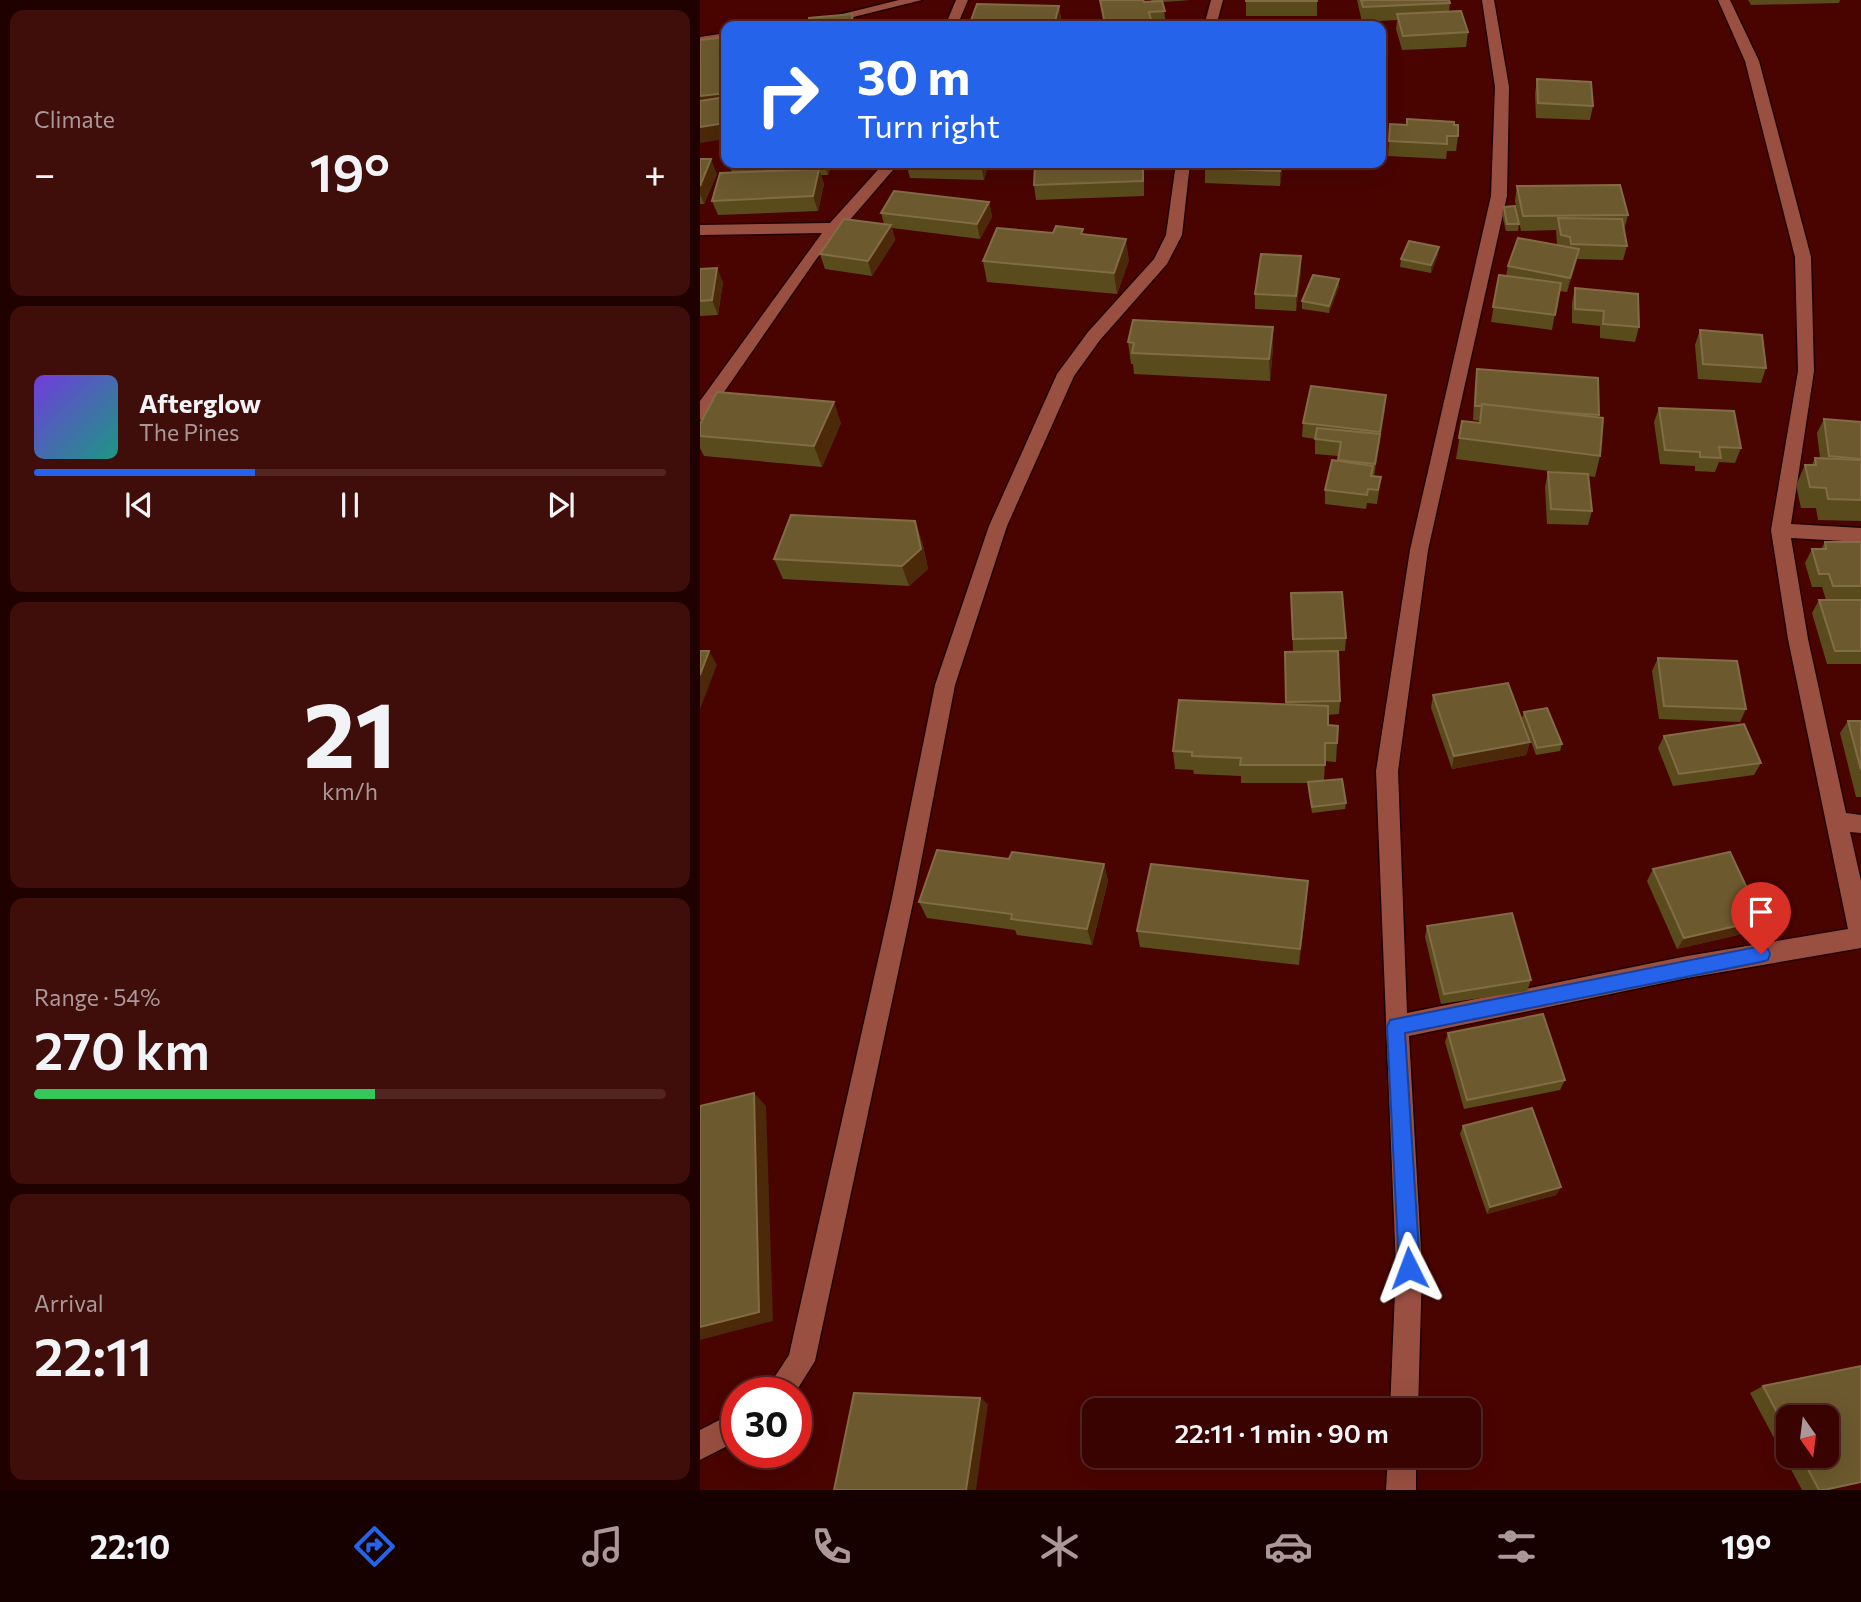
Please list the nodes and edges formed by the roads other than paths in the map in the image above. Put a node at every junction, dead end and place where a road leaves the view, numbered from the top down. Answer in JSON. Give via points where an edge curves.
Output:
{"nodes":[{"id":1,"x":916,"y":0,"type":"edge"},
{"id":2,"x":962,"y":0,"type":"edge"},
{"id":3,"x":1217,"y":0,"type":"edge"},
{"id":4,"x":1488,"y":0,"type":"edge"},
{"id":5,"x":1724,"y":0,"type":"edge"},
{"id":6,"x":823,"y":21,"type":"edge"},
{"id":7,"x":953,"y":21,"type":"edge"},
{"id":8,"x":1211,"y":21,"type":"edge"},
{"id":9,"x":721,"y":38,"type":"edge"},
{"id":10,"x":700,"y":41,"type":"edge"},
{"id":11,"x":888,"y":168,"type":"edge"},
{"id":12,"x":1181,"y":168,"type":"edge"},
{"id":13,"x":835,"y":228,"type":"junction"},
{"id":14,"x":700,"y":230,"type":"edge"},
{"id":15,"x":700,"y":414,"type":"edge"},
{"id":16,"x":1780,"y":530,"type":"junction"},
{"id":17,"x":1861,"y":535,"type":"edge"},
{"id":18,"x":1835,"y":821,"type":"junction"},
{"id":19,"x":1861,"y":824,"type":"edge"},
{"id":20,"x":1861,"y":935,"type":"edge"},
{"id":21,"x":1396,"y":1027,"type":"junction"},
{"id":22,"x":790,"y":1377,"type":"edge"},
{"id":23,"x":1404,"y":1398,"type":"edge"},
{"id":24,"x":721,"y":1434,"type":"edge"},
{"id":25,"x":700,"y":1446,"type":"edge"},
{"id":26,"x":1402,"y":1468,"type":"edge"},
{"id":27,"x":1401,"y":1490,"type":"edge"}],
"edges":[{"from":1,"to":6,"type":"street"},
{"from":2,"to":7,"type":"street"},
{"from":3,"to":8,"type":"street"},
{"from":4,"to":21,"type":"street","via":[[1502,87],[1499,196],[1419,550],[1387,771]]},
{"from":5,"to":16,"type":"street","via":[[1752,61],[1803,257],[1806,371]]},
{"from":9,"to":10,"type":"street"},
{"from":11,"to":13,"type":"street"},
{"from":12,"to":22,"type":"street","via":[[1174,235],[1161,261],[1066,374],[998,526],[945,685],[801,1361]]},
{"from":13,"to":14,"type":"street"},
{"from":13,"to":15,"type":"street","via":[[811,255]]},
{"from":16,"to":17,"type":"street"},
{"from":16,"to":18,"type":"street"},
{"from":18,"to":19,"type":"street"},
{"from":18,"to":20,"type":"street"},
{"from":20,"to":21,"type":"street"},
{"from":21,"to":23,"type":"street","via":[[1409,1268]]},
{"from":24,"to":25,"type":"street"},
{"from":26,"to":27,"type":"street"}]}
